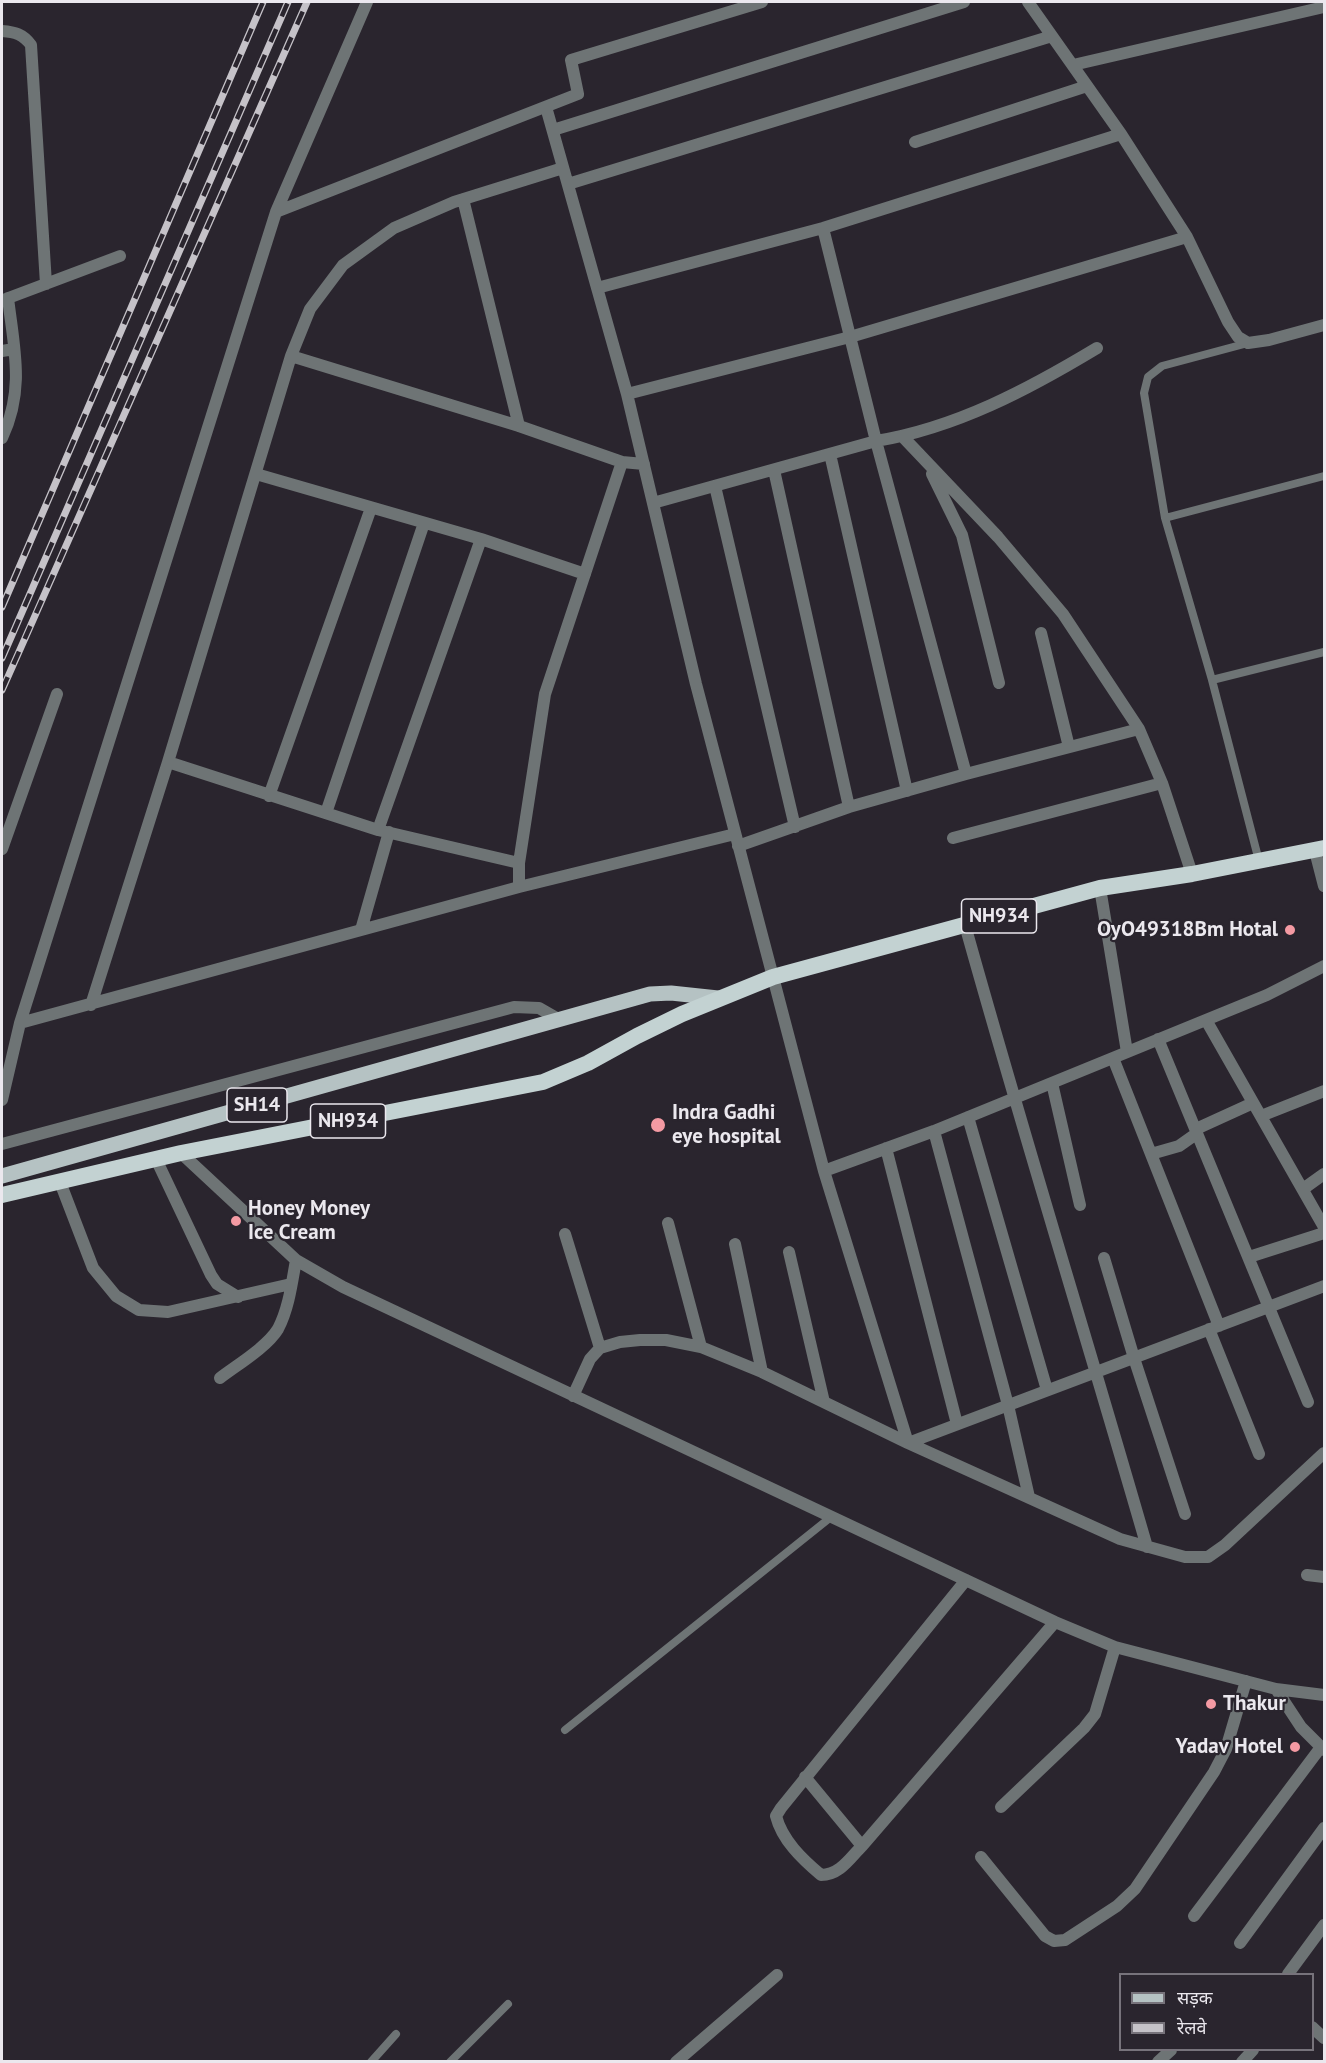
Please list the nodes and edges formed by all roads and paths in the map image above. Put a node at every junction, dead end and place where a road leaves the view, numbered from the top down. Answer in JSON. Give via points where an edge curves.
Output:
{"nodes":[{"id":1,"x":367,"y":2,"type":"edge"},
{"id":2,"x":762,"y":2,"type":"edge"},
{"id":3,"x":964,"y":2,"type":"edge"},
{"id":4,"x":1028,"y":2,"type":"edge"},
{"id":5,"x":1324,"y":7,"type":"edge"},
{"id":6,"x":2,"y":31,"type":"edge"},
{"id":7,"x":1052,"y":36,"type":"junction"},
{"id":8,"x":1072,"y":65,"type":"junction"},
{"id":9,"x":1087,"y":86,"type":"junction"},
{"id":10,"x":546,"y":106,"type":"junction"},
{"id":11,"x":553,"y":130,"type":"junction"},
{"id":12,"x":1121,"y":134,"type":"junction"},
{"id":13,"x":915,"y":142,"type":"dead end"},
{"id":14,"x":563,"y":168,"type":"junction"},
{"id":15,"x":568,"y":184,"type":"junction"},
{"id":16,"x":463,"y":199,"type":"junction"},
{"id":17,"x":276,"y":212,"type":"junction"},
{"id":18,"x":823,"y":228,"type":"junction"},
{"id":19,"x":1187,"y":237,"type":"junction"},
{"id":20,"x":120,"y":256,"type":"dead end"},
{"id":21,"x":46,"y":284,"type":"junction"},
{"id":22,"x":597,"y":288,"type":"junction"},
{"id":23,"x":5,"y":299,"type":"edge"},
{"id":24,"x":1324,"y":325,"type":"edge"},
{"id":25,"x":850,"y":337,"type":"junction"},
{"id":26,"x":1248,"y":344,"type":"junction"},
{"id":27,"x":1097,"y":348,"type":"dead end"},
{"id":28,"x":8,"y":350,"type":"edge"},
{"id":29,"x":291,"y":356,"type":"junction"},
{"id":30,"x":627,"y":394,"type":"junction"},
{"id":31,"x":519,"y":426,"type":"junction"},
{"id":32,"x":903,"y":436,"type":"junction"},
{"id":33,"x":2,"y":438,"type":"edge"},
{"id":34,"x":876,"y":441,"type":"junction"},
{"id":35,"x":830,"y":454,"type":"junction"},
{"id":36,"x":622,"y":462,"type":"junction"},
{"id":37,"x":927,"y":462,"type":"junction"},
{"id":38,"x":644,"y":464,"type":"junction"},
{"id":39,"x":774,"y":470,"type":"junction"},
{"id":40,"x":256,"y":474,"type":"junction"},
{"id":41,"x":1324,"y":476,"type":"edge"},
{"id":42,"x":715,"y":486,"type":"junction"},
{"id":43,"x":653,"y":503,"type":"junction"},
{"id":44,"x":371,"y":508,"type":"junction"},
{"id":45,"x":1165,"y":518,"type":"junction"},
{"id":46,"x":424,"y":523,"type":"junction"},
{"id":47,"x":481,"y":539,"type":"junction"},
{"id":48,"x":585,"y":574,"type":"junction"},
{"id":49,"x":1041,"y":633,"type":"dead end"},
{"id":50,"x":1324,"y":652,"type":"edge"},
{"id":51,"x":1212,"y":680,"type":"junction"},
{"id":52,"x":999,"y":683,"type":"dead end"},
{"id":53,"x":57,"y":694,"type":"dead end"},
{"id":54,"x":1139,"y":729,"type":"junction"},
{"id":55,"x":1070,"y":747,"type":"junction"},
{"id":56,"x":168,"y":762,"type":"junction"},
{"id":57,"x":966,"y":774,"type":"junction"},
{"id":58,"x":1162,"y":783,"type":"junction"},
{"id":59,"x":907,"y":790,"type":"junction"},
{"id":60,"x":269,"y":796,"type":"junction"},
{"id":61,"x":849,"y":807,"type":"junction"},
{"id":62,"x":326,"y":813,"type":"junction"},
{"id":63,"x":795,"y":827,"type":"junction"},
{"id":64,"x":384,"y":831,"type":"junction"},
{"id":65,"x":953,"y":838,"type":"dead end"},
{"id":66,"x":737,"y":840,"type":"junction"},
{"id":67,"x":2,"y":849,"type":"edge"},
{"id":68,"x":1320,"y":850,"type":"edge"},
{"id":69,"x":1260,"y":862,"type":"junction"},
{"id":70,"x":519,"y":863,"type":"junction"},
{"id":71,"x":1192,"y":874,"type":"junction"},
{"id":72,"x":1324,"y":886,"type":"edge"},
{"id":73,"x":519,"y":887,"type":"junction"},
{"id":74,"x":1100,"y":888,"type":"junction"},
{"id":75,"x":965,"y":925,"type":"junction"},
{"id":76,"x":361,"y":930,"type":"junction"},
{"id":77,"x":1324,"y":966,"type":"edge"},
{"id":78,"x":773,"y":977,"type":"junction"},
{"id":79,"x":718,"y":998,"type":"junction"},
{"id":80,"x":91,"y":1005,"type":"junction"},
{"id":81,"x":560,"y":1020,"type":"junction"},
{"id":82,"x":1206,"y":1020,"type":"junction"},
{"id":83,"x":20,"y":1023,"type":"junction"},
{"id":84,"x":1158,"y":1039,"type":"junction"},
{"id":85,"x":1127,"y":1052,"type":"junction"},
{"id":86,"x":1113,"y":1058,"type":"junction"},
{"id":87,"x":1052,"y":1083,"type":"junction"},
{"id":88,"x":1324,"y":1091,"type":"edge"},
{"id":89,"x":1013,"y":1099,"type":"junction"},
{"id":90,"x":2,"y":1100,"type":"edge"},
{"id":91,"x":1253,"y":1102,"type":"junction"},
{"id":92,"x":1261,"y":1116,"type":"junction"},
{"id":93,"x":968,"y":1117,"type":"junction"},
{"id":94,"x":1196,"y":1129,"type":"junction"},
{"id":95,"x":934,"y":1131,"type":"junction"},
{"id":96,"x":2,"y":1144,"type":"edge"},
{"id":97,"x":886,"y":1148,"type":"junction"},
{"id":98,"x":181,"y":1153,"type":"junction"},
{"id":99,"x":1151,"y":1154,"type":"junction"},
{"id":100,"x":156,"y":1159,"type":"junction"},
{"id":101,"x":824,"y":1171,"type":"junction"},
{"id":102,"x":1324,"y":1174,"type":"edge"},
{"id":103,"x":2,"y":1176,"type":"edge"},
{"id":104,"x":60,"y":1182,"type":"junction"},
{"id":105,"x":1303,"y":1189,"type":"junction"},
{"id":106,"x":2,"y":1196,"type":"edge"},
{"id":107,"x":1080,"y":1205,"type":"dead end"},
{"id":108,"x":668,"y":1223,"type":"dead end"},
{"id":109,"x":1324,"y":1227,"type":"edge"},
{"id":110,"x":565,"y":1233,"type":"dead end"},
{"id":111,"x":1324,"y":1233,"type":"edge"},
{"id":112,"x":735,"y":1244,"type":"dead end"},
{"id":113,"x":789,"y":1252,"type":"dead end"},
{"id":114,"x":1248,"y":1257,"type":"junction"},
{"id":115,"x":1104,"y":1258,"type":"dead end"},
{"id":116,"x":296,"y":1260,"type":"junction"},
{"id":117,"x":291,"y":1284,"type":"junction"},
{"id":118,"x":1324,"y":1286,"type":"edge"},
{"id":119,"x":238,"y":1297,"type":"junction"},
{"id":120,"x":1269,"y":1307,"type":"junction"},
{"id":121,"x":1214,"y":1328,"type":"junction"},
{"id":122,"x":701,"y":1347,"type":"junction"},
{"id":123,"x":600,"y":1348,"type":"junction"},
{"id":124,"x":1134,"y":1358,"type":"junction"},
{"id":125,"x":762,"y":1372,"type":"junction"},
{"id":126,"x":1097,"y":1372,"type":"junction"},
{"id":127,"x":220,"y":1378,"type":"dead end"},
{"id":128,"x":1047,"y":1390,"type":"junction"},
{"id":129,"x":573,"y":1395,"type":"junction"},
{"id":130,"x":824,"y":1402,"type":"junction"},
{"id":131,"x":1308,"y":1402,"type":"dead end"},
{"id":132,"x":1008,"y":1405,"type":"junction"},
{"id":133,"x":957,"y":1424,"type":"junction"},
{"id":134,"x":908,"y":1443,"type":"junction"},
{"id":135,"x":1324,"y":1453,"type":"edge"},
{"id":136,"x":1259,"y":1454,"type":"dead end"},
{"id":137,"x":1029,"y":1497,"type":"junction"},
{"id":138,"x":1185,"y":1514,"type":"dead end"},
{"id":139,"x":831,"y":1517,"type":"junction"},
{"id":140,"x":1147,"y":1547,"type":"junction"},
{"id":141,"x":1307,"y":1575,"type":"dead end"},
{"id":142,"x":1324,"y":1577,"type":"edge"},
{"id":143,"x":966,"y":1581,"type":"junction"},
{"id":144,"x":1055,"y":1622,"type":"junction"},
{"id":145,"x":1115,"y":1647,"type":"junction"},
{"id":146,"x":1246,"y":1681,"type":"junction"},
{"id":147,"x":1276,"y":1689,"type":"junction"},
{"id":148,"x":1324,"y":1695,"type":"edge"},
{"id":149,"x":565,"y":1730,"type":"dead end"},
{"id":150,"x":1323,"y":1748,"type":"edge"},
{"id":151,"x":806,"y":1777,"type":"junction"},
{"id":152,"x":1000,"y":1807,"type":"dead end"},
{"id":153,"x":1324,"y":1828,"type":"edge"},
{"id":154,"x":862,"y":1846,"type":"junction"},
{"id":155,"x":981,"y":1857,"type":"dead end"},
{"id":156,"x":1194,"y":1916,"type":"dead end"},
{"id":157,"x":1324,"y":1924,"type":"edge"},
{"id":158,"x":1240,"y":1943,"type":"dead end"},
{"id":159,"x":1289,"y":1973,"type":"edge"},
{"id":160,"x":777,"y":1974,"type":"dead end"},
{"id":161,"x":508,"y":2004,"type":"dead end"},
{"id":162,"x":396,"y":2034,"type":"dead end"},
{"id":163,"x":371,"y":2061,"type":"edge"},
{"id":164,"x":450,"y":2061,"type":"edge"},
{"id":165,"x":676,"y":2061,"type":"edge"}],
"edges":[{"from":1,"to":17,"type":"street"},
{"from":2,"to":10,"type":"street","via":[[571,60],[578,94]]},
{"from":3,"to":11,"type":"street"},
{"from":4,"to":7,"type":"street"},
{"from":5,"to":8,"type":"street"},
{"from":6,"to":21,"type":"street","via":[[24,36],[31,45]]},
{"from":7,"to":8,"type":"street"},
{"from":7,"to":15,"type":"street"},
{"from":8,"to":9,"type":"street"},
{"from":9,"to":12,"type":"street"},
{"from":9,"to":13,"type":"street"},
{"from":10,"to":11,"type":"street"},
{"from":10,"to":17,"type":"street"},
{"from":11,"to":14,"type":"street"},
{"from":12,"to":18,"type":"street"},
{"from":12,"to":19,"type":"street"},
{"from":14,"to":15,"type":"street"},
{"from":14,"to":16,"type":"street"},
{"from":15,"to":22,"type":"street"},
{"from":16,"to":29,"type":"street","via":[[394,228],[343,265],[310,309]]},
{"from":16,"to":31,"type":"street"},
{"from":17,"to":83,"type":"street"},
{"from":18,"to":22,"type":"street"},
{"from":18,"to":25,"type":"street"},
{"from":19,"to":25,"type":"street"},
{"from":19,"to":26,"type":"street","via":[[1228,322]]},
{"from":20,"to":21,"type":"street"},
{"from":21,"to":23,"type":"street"},
{"from":22,"to":30,"type":"street"},
{"from":23,"to":28,"type":"street"},
{"from":24,"to":26,"type":"street"},
{"from":25,"to":30,"type":"street"},
{"from":25,"to":34,"type":"street"},
{"from":26,"to":45,"type":"lane","via":[[1162,366],[1148,377],[1144,393]]},
{"from":27,"to":32,"type":"street","via":[[1046,379],[991,405]]},
{"from":28,"to":33,"type":"street","via":[[17,380],[13,410]]},
{"from":29,"to":31,"type":"street"},
{"from":29,"to":40,"type":"street"},
{"from":30,"to":38,"type":"street"},
{"from":31,"to":36,"type":"street"},
{"from":32,"to":34,"type":"street"},
{"from":32,"to":37,"type":"street"},
{"from":34,"to":35,"type":"street"},
{"from":34,"to":57,"type":"street"},
{"from":35,"to":39,"type":"street"},
{"from":35,"to":59,"type":"street"},
{"from":36,"to":38,"type":"street"},
{"from":36,"to":48,"type":"street"},
{"from":37,"to":52,"type":"street","via":[[962,535]]},
{"from":37,"to":54,"type":"street","via":[[1063,614]]},
{"from":38,"to":43,"type":"street"},
{"from":39,"to":42,"type":"street"},
{"from":39,"to":61,"type":"street"},
{"from":40,"to":44,"type":"street"},
{"from":40,"to":56,"type":"street"},
{"from":41,"to":45,"type":"lane"},
{"from":42,"to":43,"type":"street"},
{"from":42,"to":63,"type":"street"},
{"from":43,"to":66,"type":"street"},
{"from":44,"to":46,"type":"street"},
{"from":44,"to":60,"type":"street"},
{"from":45,"to":51,"type":"lane"},
{"from":46,"to":47,"type":"street"},
{"from":46,"to":62,"type":"street"},
{"from":47,"to":48,"type":"street"},
{"from":47,"to":64,"type":"street"},
{"from":48,"to":70,"type":"street","via":[[545,694]]},
{"from":49,"to":55,"type":"street"},
{"from":50,"to":51,"type":"lane"},
{"from":51,"to":69,"type":"lane"},
{"from":53,"to":67,"type":"street"},
{"from":54,"to":55,"type":"street"},
{"from":54,"to":58,"type":"street"},
{"from":55,"to":57,"type":"street"},
{"from":56,"to":60,"type":"street"},
{"from":56,"to":80,"type":"street"},
{"from":57,"to":59,"type":"street"},
{"from":58,"to":65,"type":"street"},
{"from":58,"to":71,"type":"street"},
{"from":59,"to":61,"type":"street"},
{"from":60,"to":62,"type":"street"},
{"from":61,"to":63,"type":"street"},
{"from":62,"to":64,"type":"street"},
{"from":63,"to":66,"type":"street"},
{"from":64,"to":70,"type":"street"},
{"from":64,"to":76,"type":"street"},
{"from":66,"to":73,"type":"street"},
{"from":66,"to":78,"type":"street"},
{"from":68,"to":69,"type":"highway","number":"NH934"},
{"from":68,"to":72,"type":"street"},
{"from":69,"to":71,"type":"highway","number":"NH934"},
{"from":70,"to":73,"type":"street"},
{"from":71,"to":74,"type":"highway","number":"NH934"},
{"from":73,"to":76,"type":"street"},
{"from":74,"to":75,"type":"highway","number":"NH934"},
{"from":74,"to":85,"type":"street"},
{"from":75,"to":78,"type":"highway","number":"NH934"},
{"from":75,"to":89,"type":"street"},
{"from":76,"to":80,"type":"street"},
{"from":77,"to":82,"type":"street"},
{"from":78,"to":79,"type":"highway","number":"NH934"},
{"from":78,"to":101,"type":"street"},
{"from":79,"to":81,"type":"main road","number":"SH14","via":[[650,993]]},
{"from":79,"to":98,"type":"highway","number":"NH934","via":[[543,1082]]},
{"from":80,"to":83,"type":"street"},
{"from":81,"to":96,"type":"street","via":[[539,1008],[514,1007]]},
{"from":81,"to":103,"type":"main road","number":"SH14"},
{"from":82,"to":84,"type":"street"},
{"from":82,"to":91,"type":"street"},
{"from":83,"to":90,"type":"street"},
{"from":84,"to":85,"type":"street"},
{"from":84,"to":94,"type":"street"},
{"from":85,"to":86,"type":"street"},
{"from":86,"to":87,"type":"street"},
{"from":86,"to":99,"type":"street"},
{"from":87,"to":89,"type":"street"},
{"from":87,"to":107,"type":"street"},
{"from":88,"to":92,"type":"street"},
{"from":89,"to":93,"type":"street"},
{"from":89,"to":126,"type":"street"},
{"from":91,"to":92,"type":"street"},
{"from":91,"to":94,"type":"street"},
{"from":92,"to":105,"type":"street"},
{"from":93,"to":95,"type":"street"},
{"from":93,"to":128,"type":"street"},
{"from":94,"to":99,"type":"street","via":[[1196,1134],[1179,1146]]},
{"from":94,"to":114,"type":"street"},
{"from":95,"to":97,"type":"street"},
{"from":95,"to":132,"type":"street"},
{"from":97,"to":101,"type":"street"},
{"from":97,"to":133,"type":"street"},
{"from":98,"to":100,"type":"highway","number":"NH934"},
{"from":98,"to":116,"type":"street"},
{"from":99,"to":121,"type":"street"},
{"from":100,"to":104,"type":"highway","number":"NH934"},
{"from":100,"to":119,"type":"street","via":[[211,1275]]},
{"from":101,"to":134,"type":"street"},
{"from":102,"to":105,"type":"street"},
{"from":104,"to":106,"type":"highway","number":"NH934"},
{"from":104,"to":119,"type":"street","via":[[93,1268],[117,1296],[140,1310],[168,1312]]},
{"from":105,"to":109,"type":"street"},
{"from":108,"to":122,"type":"street"},
{"from":110,"to":123,"type":"street"},
{"from":111,"to":114,"type":"street"},
{"from":112,"to":125,"type":"street"},
{"from":113,"to":130,"type":"street"},
{"from":114,"to":120,"type":"street"},
{"from":115,"to":124,"type":"street"},
{"from":116,"to":117,"type":"street"},
{"from":116,"to":129,"type":"street","via":[[343,1287]]},
{"from":117,"to":119,"type":"street"},
{"from":117,"to":127,"type":"street","via":[[277,1330]]},
{"from":118,"to":120,"type":"street"},
{"from":120,"to":121,"type":"street"},
{"from":120,"to":131,"type":"street"},
{"from":121,"to":124,"type":"street"},
{"from":121,"to":136,"type":"street"},
{"from":122,"to":123,"type":"street","via":[[640,1340]]},
{"from":122,"to":125,"type":"street"},
{"from":123,"to":129,"type":"street","via":[[590,1359]]},
{"from":124,"to":126,"type":"street"},
{"from":124,"to":138,"type":"street"},
{"from":125,"to":130,"type":"street"},
{"from":126,"to":128,"type":"street"},
{"from":126,"to":140,"type":"street"},
{"from":128,"to":132,"type":"street"},
{"from":129,"to":139,"type":"street"},
{"from":130,"to":134,"type":"street"},
{"from":132,"to":133,"type":"street"},
{"from":132,"to":137,"type":"street"},
{"from":133,"to":134,"type":"street"},
{"from":134,"to":137,"type":"street"},
{"from":135,"to":140,"type":"street","via":[[1208,1557],[1185,1557]]},
{"from":137,"to":140,"type":"street","via":[[1120,1539]]},
{"from":139,"to":143,"type":"street"},
{"from":139,"to":149,"type":"lane"},
{"from":141,"to":142,"type":"street"},
{"from":143,"to":144,"type":"street"},
{"from":143,"to":151,"type":"street"},
{"from":144,"to":145,"type":"street"},
{"from":144,"to":154,"type":"street"},
{"from":145,"to":146,"type":"street"},
{"from":145,"to":152,"type":"street","via":[[1095,1714]]},
{"from":146,"to":147,"type":"street"},
{"from":146,"to":155,"type":"street","via":[[1226,1749],[1214,1772],[1135,1889],[1117,1906],[1065,1940],[1054,1941],[1045,1936]]},
{"from":147,"to":148,"type":"street"},
{"from":147,"to":150,"type":"street","via":[[1301,1727]]},
{"from":150,"to":156,"type":"street"},
{"from":151,"to":154,"type":"street"},
{"from":151,"to":154,"type":"street","via":[[776,1816],[799,1856],[821,1875],[829,1875],[837,1872]]},
{"from":153,"to":158,"type":"street"},
{"from":157,"to":159,"type":"street"},
{"from":160,"to":165,"type":"street"},
{"from":161,"to":164,"type":"lane"},
{"from":162,"to":163,"type":"lane"}]}
